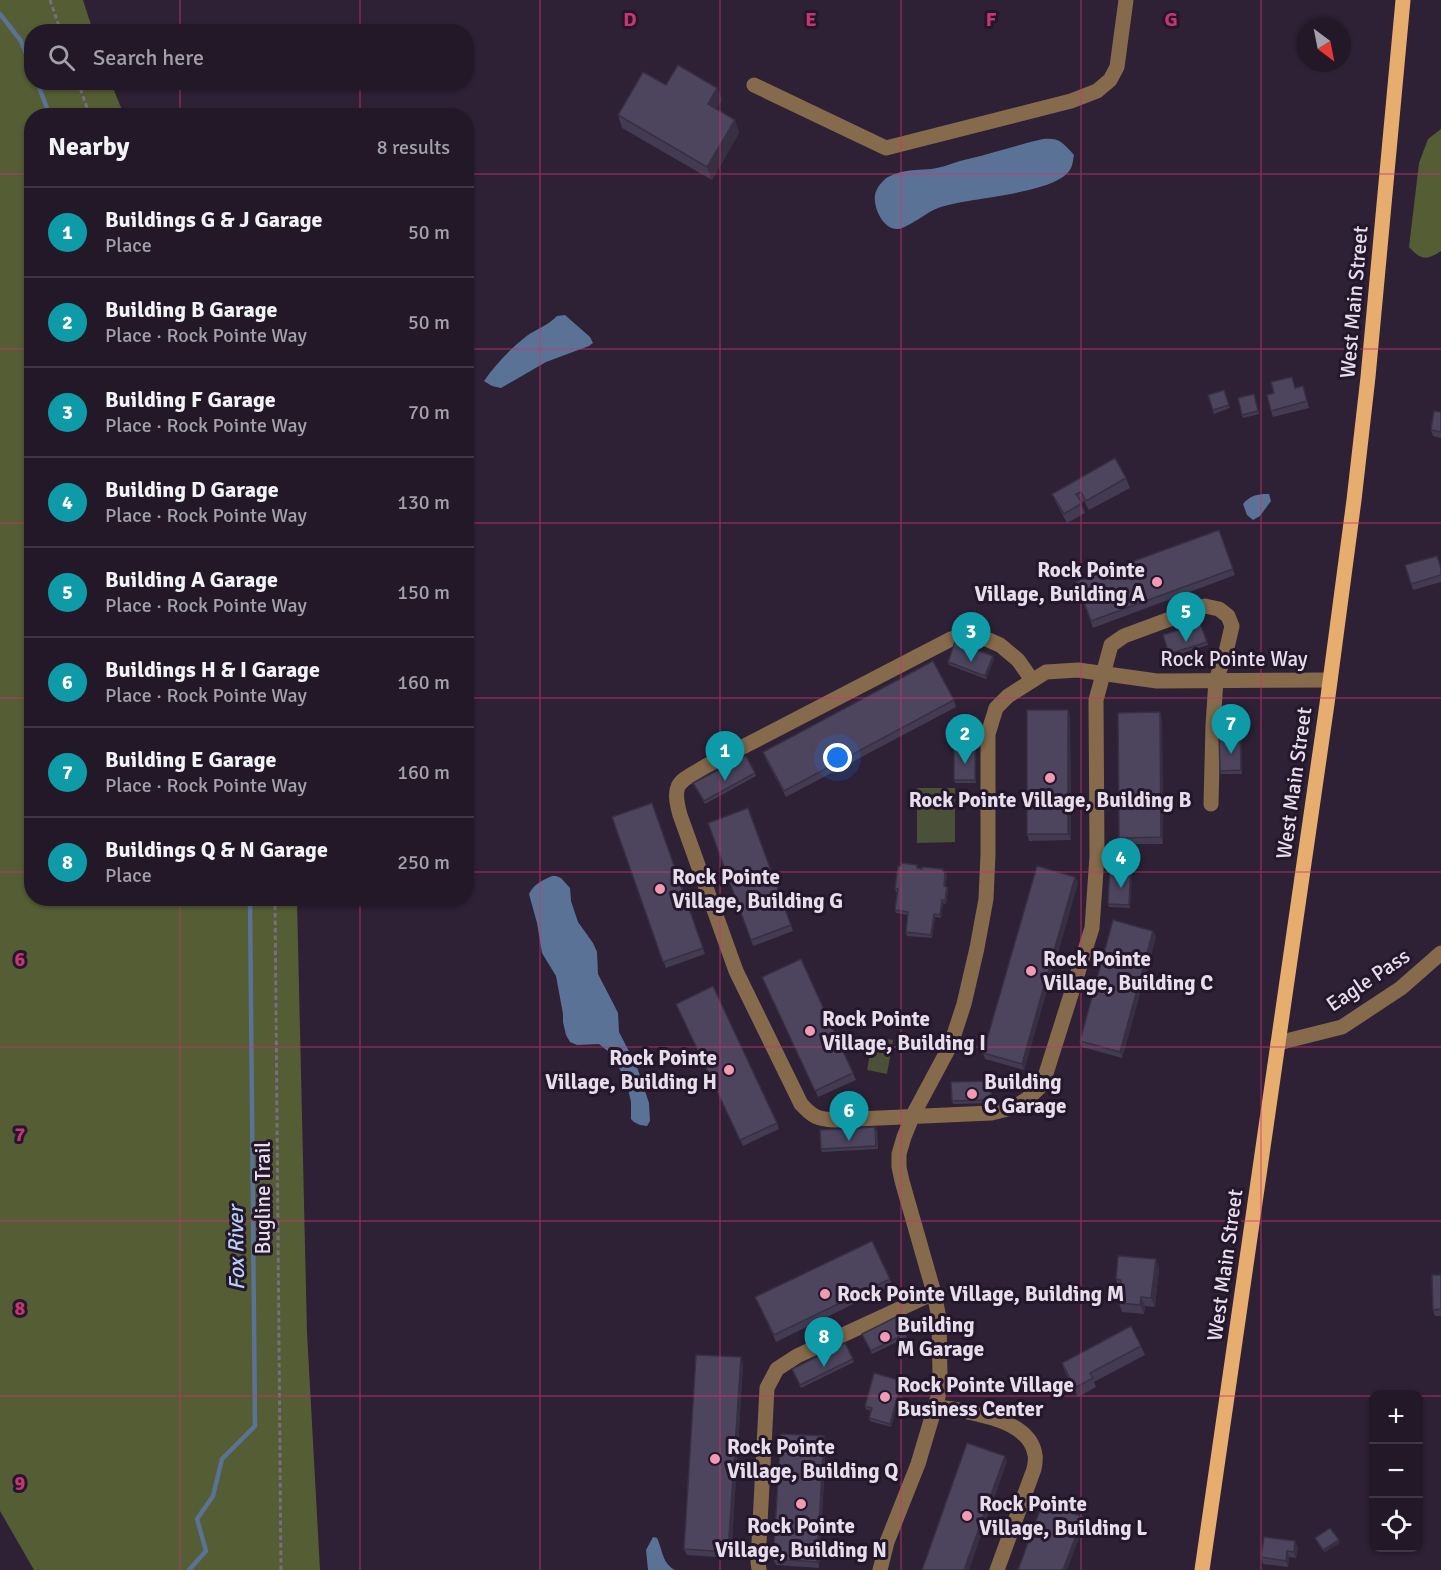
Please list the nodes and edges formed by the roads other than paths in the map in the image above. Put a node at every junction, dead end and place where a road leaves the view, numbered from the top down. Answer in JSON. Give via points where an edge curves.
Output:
{"nodes":[{"id":1,"x":1126,"y":0,"type":"edge"},
{"id":2,"x":1403,"y":0,"type":"edge"},
{"id":3,"x":753,"y":85,"type":"dead end"},
{"id":4,"x":1103,"y":674,"type":"junction"},
{"id":5,"x":1032,"y":680,"type":"junction"},
{"id":6,"x":1215,"y":680,"type":"junction"},
{"id":7,"x":1330,"y":680,"type":"junction"},
{"id":8,"x":1211,"y":804,"type":"dead end"},
{"id":9,"x":1441,"y":953,"type":"edge"},
{"id":10,"x":1278,"y":1042,"type":"junction"},
{"id":11,"x":914,"y":1115,"type":"junction"},
{"id":12,"x":934,"y":1293,"type":"junction"},
{"id":13,"x":935,"y":1406,"type":"junction"},
{"id":14,"x":759,"y":1570,"type":"edge"},
{"id":15,"x":880,"y":1570,"type":"edge"},
{"id":16,"x":998,"y":1570,"type":"edge"},
{"id":17,"x":1202,"y":1570,"type":"edge"}],
"edges":[{"from":1,"to":3,"type":"street","via":[[1118,67],[1097,91],[886,148]]},
{"from":2,"to":7,"type":"main road","name":"West Main Street","via":[[1368,377]]},
{"from":4,"to":5,"type":"street","name":"Rock Pointe Way","via":[[1078,670],[1046,672]]},
{"from":4,"to":6,"type":"street","name":"Rock Pointe Way","via":[[1157,681]]},
{"from":4,"to":6,"type":"street","via":[[1111,645],[1124,636],[1205,606],[1219,609],[1232,626]]},
{"from":4,"to":11,"type":"street","via":[[1096,700],[1097,856],[1092,928],[1043,1083],[1028,1099],[1006,1110]]},
{"from":5,"to":11,"type":"street","name":"Rock Pointe Way","via":[[996,708],[988,734],[986,899],[977,948],[951,1044]]},
{"from":5,"to":11,"type":"street","via":[[1018,660],[994,643],[977,635],[951,639],[706,766],[678,786],[675,798],[680,815],[736,971],[801,1104],[821,1119]]},
{"from":6,"to":7,"type":"street","name":"Rock Pointe Way"},
{"from":6,"to":8,"type":"street"},
{"from":7,"to":10,"type":"main road","name":"West Main Street"},
{"from":9,"to":10,"type":"street","name":"Eagle Pass","via":[[1401,988],[1341,1027]]},
{"from":10,"to":17,"type":"main road","name":"West Main Street"},
{"from":11,"to":12,"type":"street","name":"Rock Pointe Way","via":[[899,1154],[899,1167]]},
{"from":12,"to":13,"type":"street","name":"Rock Pointe Way","via":[[940,1355]]},
{"from":12,"to":14,"type":"street","via":[[777,1369],[767,1388]]},
{"from":13,"to":15,"type":"street","name":"Rock Pointe Way"},
{"from":13,"to":16,"type":"street","via":[[997,1419],[1026,1434],[1033,1446],[1034,1469]]}]}
